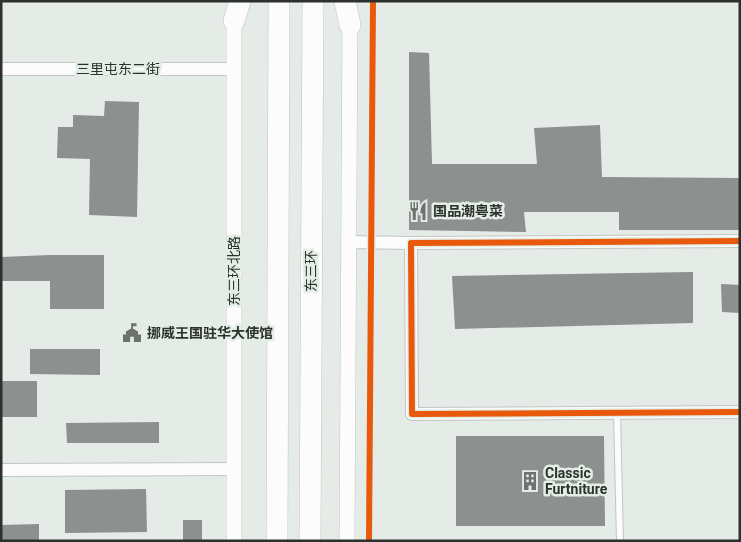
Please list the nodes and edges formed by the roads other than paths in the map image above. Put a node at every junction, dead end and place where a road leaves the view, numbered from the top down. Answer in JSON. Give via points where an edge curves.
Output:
{"nodes":[{"id":1,"x":279,"y":1,"type":"edge"},
{"id":2,"x":313,"y":1,"type":"edge"},
{"id":3,"x":345,"y":1,"type":"edge"},
{"id":4,"x":350,"y":1,"type":"edge"},
{"id":5,"x":236,"y":8,"type":"edge"},
{"id":6,"x":350,"y":24,"type":"junction"},
{"id":7,"x":1,"y":68,"type":"edge"},
{"id":8,"x":234,"y":69,"type":"junction"},
{"id":9,"x":740,"y":241,"type":"edge"},
{"id":10,"x":348,"y":242,"type":"junction"},
{"id":11,"x":411,"y":243,"type":"junction"},
{"id":12,"x":617,"y":412,"type":"junction"},
{"id":13,"x":740,"y":412,"type":"edge"},
{"id":14,"x":234,"y":469,"type":"junction"},
{"id":15,"x":1,"y":470,"type":"edge"},
{"id":16,"x":234,"y":541,"type":"edge"},
{"id":17,"x":277,"y":541,"type":"edge"},
{"id":18,"x":310,"y":541,"type":"edge"},
{"id":19,"x":347,"y":541,"type":"edge"},
{"id":20,"x":620,"y":541,"type":"edge"}],
"edges":[{"from":1,"to":17,"type":"highway"},
{"from":2,"to":18,"type":"highway","name":"东三环"},
{"from":3,"to":6,"type":"highway"},
{"from":4,"to":6,"type":"street"},
{"from":5,"to":8,"type":"street","name":"东三环北路"},
{"from":6,"to":10,"type":"street"},
{"from":7,"to":8,"type":"street","name":"三里屯东二街"},
{"from":8,"to":14,"type":"street","name":"东三环北路"},
{"from":9,"to":11,"type":"street"},
{"from":10,"to":11,"type":"street"},
{"from":10,"to":19,"type":"street"},
{"from":11,"to":12,"type":"street","via":[[412,414]]},
{"from":12,"to":13,"type":"street"},
{"from":12,"to":20,"type":"lane"},
{"from":14,"to":15,"type":"street"},
{"from":14,"to":16,"type":"street","name":"东三环北路"}]}
